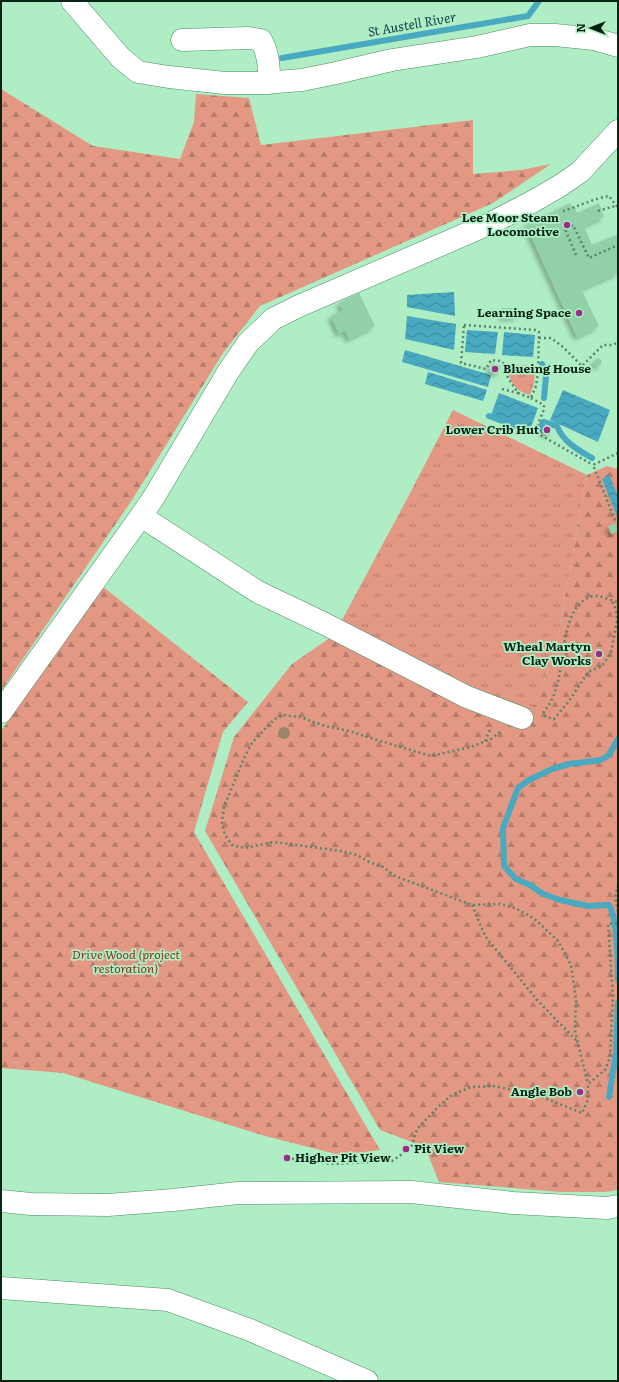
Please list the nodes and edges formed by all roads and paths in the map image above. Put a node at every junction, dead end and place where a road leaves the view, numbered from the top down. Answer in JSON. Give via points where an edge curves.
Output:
{"nodes":[{"id":1,"x":72,"y":1,"type":"edge"},
{"id":2,"x":182,"y":40,"type":"dead end"},
{"id":3,"x":618,"y":46,"type":"edge"},
{"id":4,"x":269,"y":83,"type":"junction"},
{"id":5,"x":618,"y":131,"type":"edge"},
{"id":6,"x":618,"y":206,"type":"edge"},
{"id":7,"x":598,"y":211,"type":"dead end"},
{"id":8,"x":558,"y":213,"type":"dead end"},
{"id":9,"x":618,"y":245,"type":"edge"},
{"id":10,"x":576,"y":255,"type":"dead end"},
{"id":11,"x":539,"y":338,"type":"junction"},
{"id":12,"x":618,"y":342,"type":"edge"},
{"id":13,"x":502,"y":389,"type":"dead end"},
{"id":14,"x":518,"y":393,"type":"junction"},
{"id":15,"x":531,"y":398,"type":"junction"},
{"id":16,"x":618,"y":452,"type":"edge"},
{"id":17,"x":593,"y":465,"type":"junction"},
{"id":18,"x":141,"y":516,"type":"junction"},
{"id":19,"x":618,"y":519,"type":"edge"},
{"id":20,"x":612,"y":601,"type":"junction"},
{"id":21,"x":618,"y":602,"type":"edge"},
{"id":22,"x":1,"y":712,"type":"edge"},
{"id":23,"x":522,"y":718,"type":"joint"},
{"id":24,"x":618,"y":885,"type":"edge"},
{"id":25,"x":472,"y":905,"type":"junction"},
{"id":26,"x":618,"y":912,"type":"edge"},
{"id":27,"x":618,"y":923,"type":"edge"},
{"id":28,"x":578,"y":1042,"type":"junction"},
{"id":29,"x":588,"y":1084,"type":"junction"},
{"id":30,"x":287,"y":1158,"type":"dead end"},
{"id":31,"x":1,"y":1201,"type":"edge"},
{"id":32,"x":618,"y":1206,"type":"edge"},
{"id":33,"x":1,"y":1288,"type":"edge"},
{"id":34,"x":368,"y":1381,"type":"edge"}],
"edges":[{"from":1,"to":4,"type":"lane","via":[[120,58],[138,72],[225,83]]},
{"from":2,"to":4,"type":"lane","via":[[261,40],[269,66]]},
{"from":3,"to":4,"type":"lane","via":[[594,39],[530,35],[477,47],[392,60],[302,80]]},
{"from":5,"to":18,"type":"lane","via":[[580,172],[530,203],[482,227],[306,302],[273,319],[248,343],[228,372]]},
{"from":6,"to":7,"type":"path"},
{"from":6,"to":8,"type":"path","via":[[609,196]]},
{"from":9,"to":10,"type":"path","via":[[589,258],[573,225],[565,229]]},
{"from":11,"to":12,"type":"path","via":[[551,338],[564,347],[582,366],[603,345]]},
{"from":11,"to":14,"type":"path","via":[[539,332],[536,330],[464,325],[461,362],[486,369],[491,360],[501,361],[506,377]]},
{"from":11,"to":15,"type":"path","via":[[538,373]]},
{"from":13,"to":14,"type":"path"},
{"from":14,"to":15,"type":"path"},
{"from":15,"to":17,"type":"path","via":[[544,404],[535,432]]},
{"from":16,"to":17,"type":"path"},
{"from":17,"to":19,"type":"path","via":[[615,520]]},
{"from":18,"to":22,"type":"lane"},
{"from":18,"to":23,"type":"lane","via":[[258,592],[466,697]]},
{"from":20,"to":20,"type":"path","via":[[617,622],[607,660],[602,666],[588,672],[554,719],[542,715],[556,692],[568,629],[575,609],[587,598],[596,596]]},
{"from":20,"to":21,"type":"path"},
{"from":23,"to":25,"type":"path","via":[[491,739],[471,747],[431,756],[300,717],[283,715],[270,724],[252,744],[224,807],[222,822],[225,836],[232,845],[245,848],[274,842],[321,847],[357,855],[383,867],[395,876]]},
{"from":24,"to":26,"type":"path","via":[[615,897]]},
{"from":25,"to":28,"type":"path","via":[[485,936],[538,1001]]},
{"from":25,"to":28,"type":"path","via":[[500,904],[512,907],[525,913],[558,941],[571,965]]},
{"from":27,"to":29,"type":"path","via":[[608,924],[612,996],[610,1057],[605,1070]]},
{"from":28,"to":29,"type":"path"},
{"from":29,"to":30,"type":"path","via":[[588,1100],[582,1113],[537,1095],[494,1086],[471,1087],[452,1095],[441,1104],[417,1129],[411,1148],[392,1162],[331,1164]]},
{"from":31,"to":32,"type":"lane","via":[[108,1205],[238,1193],[411,1192],[513,1204],[608,1208]]},
{"from":33,"to":34,"type":"lane","via":[[168,1300],[250,1330]]}]}
